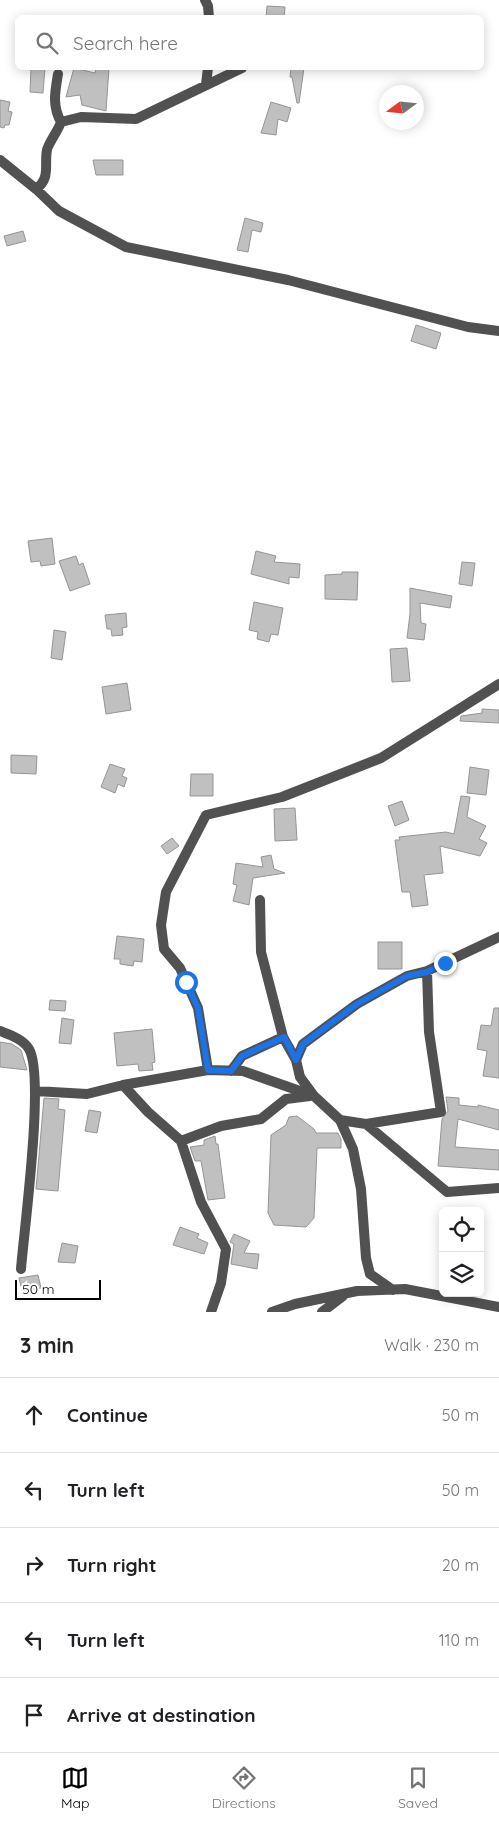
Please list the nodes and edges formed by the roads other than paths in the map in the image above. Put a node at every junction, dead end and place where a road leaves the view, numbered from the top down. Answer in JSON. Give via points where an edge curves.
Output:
{"nodes":[{"id":1,"x":205,"y":0,"type":"edge"},
{"id":2,"x":208,"y":15,"type":"edge"},
{"id":3,"x":208,"y":70,"type":"edge"},
{"id":4,"x":238,"y":70,"type":"edge"},
{"id":5,"x":58,"y":74,"type":"dead end"},
{"id":6,"x":206,"y":84,"type":"junction"},
{"id":7,"x":61,"y":122,"type":"junction"},
{"id":8,"x":0,"y":160,"type":"edge"},
{"id":9,"x":36,"y":189,"type":"junction"},
{"id":10,"x":499,"y":331,"type":"edge"},
{"id":11,"x":499,"y":684,"type":"edge"},
{"id":12,"x":260,"y":900,"type":"dead end"},
{"id":13,"x":499,"y":938,"type":"edge"},
{"id":14,"x":427,"y":972,"type":"junction"},
{"id":15,"x":0,"y":1032,"type":"edge"},
{"id":16,"x":284,"y":1037,"type":"junction"},
{"id":17,"x":296,"y":1060,"type":"junction"},
{"id":18,"x":208,"y":1070,"type":"junction"},
{"id":19,"x":231,"y":1071,"type":"junction"},
{"id":20,"x":123,"y":1085,"type":"junction"},
{"id":21,"x":35,"y":1091,"type":"junction"},
{"id":22,"x":314,"y":1096,"type":"junction"},
{"id":23,"x":340,"y":1120,"type":"junction"},
{"id":24,"x":366,"y":1124,"type":"junction"},
{"id":25,"x":181,"y":1141,"type":"junction"},
{"id":26,"x":499,"y":1188,"type":"edge"},
{"id":27,"x":21,"y":1269,"type":"dead end"},
{"id":28,"x":393,"y":1290,"type":"junction"},
{"id":29,"x":346,"y":1293,"type":"junction"},
{"id":30,"x":499,"y":1307,"type":"edge"},
{"id":31,"x":211,"y":1312,"type":"edge"},
{"id":32,"x":272,"y":1312,"type":"edge"},
{"id":33,"x":322,"y":1312,"type":"edge"}],
"edges":[{"from":1,"to":2,"type":"street"},
{"from":3,"to":6,"type":"street"},
{"from":4,"to":6,"type":"street"},
{"from":5,"to":7,"type":"street","via":[[55,111]]},
{"from":6,"to":7,"type":"street","via":[[136,119],[81,117]]},
{"from":7,"to":9,"type":"street","via":[[47,148],[43,184]]},
{"from":8,"to":9,"type":"street"},
{"from":9,"to":10,"type":"street","via":[[59,211],[126,247],[288,280],[468,327]]},
{"from":11,"to":18,"type":"street","via":[[381,758],[282,797],[206,815],[166,892],[161,926],[164,949],[180,968],[198,1008]]},
{"from":12,"to":16,"type":"street","via":[[260,952]]},
{"from":13,"to":14,"type":"street"},
{"from":14,"to":17,"type":"street","via":[[407,976],[357,1004],[303,1044]]},
{"from":14,"to":24,"type":"street","via":[[429,1032],[441,1112]]},
{"from":15,"to":21,"type":"street","via":[[17,1038],[28,1048],[35,1063]]},
{"from":16,"to":17,"type":"street"},
{"from":16,"to":19,"type":"street","via":[[242,1056]]},
{"from":17,"to":22,"type":"street","via":[[300,1077]]},
{"from":18,"to":19,"type":"street"},
{"from":18,"to":20,"type":"street"},
{"from":19,"to":22,"type":"street","via":[[244,1071]]},
{"from":20,"to":21,"type":"street","via":[[86,1094]]},
{"from":20,"to":25,"type":"street"},
{"from":21,"to":27,"type":"street"},
{"from":22,"to":23,"type":"street"},
{"from":22,"to":25,"type":"street","via":[[286,1099],[261,1119],[221,1126]]},
{"from":23,"to":24,"type":"street"},
{"from":23,"to":28,"type":"street","via":[[353,1148],[361,1189],[370,1274]]},
{"from":24,"to":26,"type":"street","via":[[447,1192]]},
{"from":25,"to":31,"type":"street","via":[[201,1202],[226,1249],[221,1283]]},
{"from":28,"to":29,"type":"street"},
{"from":28,"to":30,"type":"street"},
{"from":29,"to":32,"type":"street"},
{"from":29,"to":33,"type":"street"}]}
